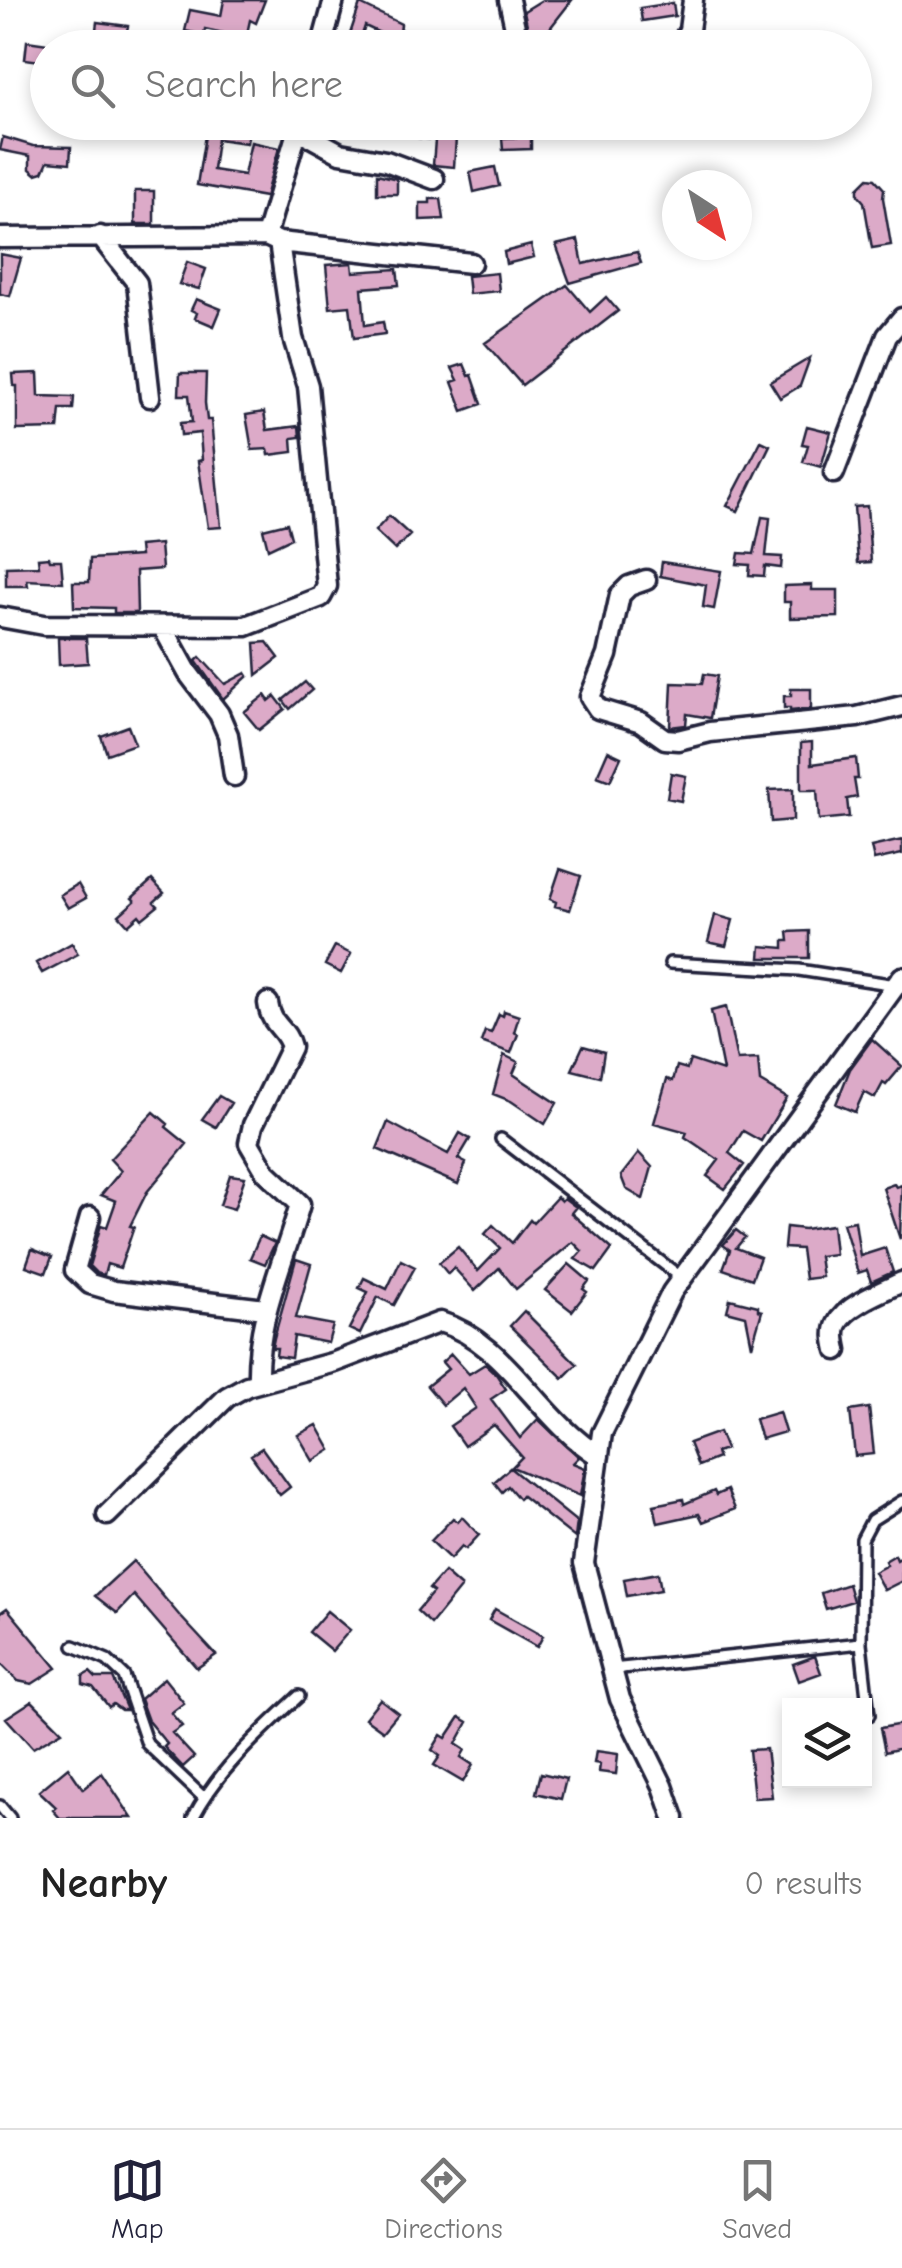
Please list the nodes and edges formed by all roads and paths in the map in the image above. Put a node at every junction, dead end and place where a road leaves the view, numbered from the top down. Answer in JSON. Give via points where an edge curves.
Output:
{"nodes":[{"id":1,"x":334,"y":0,"type":"edge"},
{"id":2,"x":508,"y":0,"type":"edge"},
{"id":3,"x":693,"y":0,"type":"edge"},
{"id":4,"x":326,"y":30,"type":"edge"},
{"id":5,"x":515,"y":30,"type":"edge"},
{"id":6,"x":689,"y":30,"type":"edge"},
{"id":7,"x":296,"y":140,"type":"edge"},
{"id":8,"x":320,"y":140,"type":"edge"},
{"id":9,"x":434,"y":179,"type":"dead end"},
{"id":10,"x":100,"y":236,"type":"junction"},
{"id":11,"x":0,"y":238,"type":"edge"},
{"id":12,"x":272,"y":239,"type":"junction"},
{"id":13,"x":471,"y":262,"type":"dead end"},
{"id":14,"x":902,"y":318,"type":"edge"},
{"id":15,"x":150,"y":398,"type":"dead end"},
{"id":16,"x":834,"y":474,"type":"dead end"},
{"id":17,"x":646,"y":580,"type":"dead end"},
{"id":18,"x":0,"y":617,"type":"edge"},
{"id":19,"x":162,"y":626,"type":"junction"},
{"id":20,"x":902,"y":706,"type":"edge"},
{"id":21,"x":234,"y":776,"type":"dead end"},
{"id":22,"x":670,"y":963,"type":"dead end"},
{"id":23,"x":899,"y":981,"type":"edge"},
{"id":24,"x":268,"y":1003,"type":"dead end"},
{"id":25,"x":502,"y":1139,"type":"dead end"},
{"id":26,"x":90,"y":1217,"type":"dead end"},
{"id":27,"x":682,"y":1278,"type":"junction"},
{"id":28,"x":902,"y":1282,"type":"edge"},
{"id":29,"x":266,"y":1308,"type":"junction"},
{"id":30,"x":837,"y":1350,"type":"dead end"},
{"id":31,"x":258,"y":1382,"type":"junction"},
{"id":32,"x":599,"y":1456,"type":"junction"},
{"id":33,"x":902,"y":1501,"type":"edge"},
{"id":34,"x":107,"y":1514,"type":"dead end"},
{"id":35,"x":861,"y":1644,"type":"junction"},
{"id":36,"x":74,"y":1646,"type":"dead end"},
{"id":37,"x":612,"y":1670,"type":"junction"},
{"id":38,"x":299,"y":1696,"type":"dead end"},
{"id":39,"x":867,"y":1698,"type":"edge"},
{"id":40,"x":204,"y":1798,"type":"junction"},
{"id":41,"x":0,"y":1806,"type":"edge"},
{"id":42,"x":10,"y":1818,"type":"edge"},
{"id":43,"x":193,"y":1818,"type":"edge"},
{"id":44,"x":674,"y":1818,"type":"edge"}],
"edges":[{"from":1,"to":4,"type":"street"},
{"from":2,"to":5,"type":"street"},
{"from":3,"to":6,"type":"street"},
{"from":7,"to":12,"type":"street"},
{"from":8,"to":9,"type":"street","via":[[340,154],[386,161]]},
{"from":10,"to":11,"type":"street"},
{"from":10,"to":12,"type":"street"},
{"from":10,"to":15,"type":"street","via":[[137,283]]},
{"from":12,"to":13,"type":"street"},
{"from":12,"to":19,"type":"street","via":[[308,386],[327,586],[321,597],[246,626]]},
{"from":14,"to":16,"type":"street","via":[[886,336]]},
{"from":17,"to":20,"type":"street","via":[[620,595],[590,697],[598,708],[678,740],[858,718]]},
{"from":18,"to":19,"type":"street","via":[[44,625]]},
{"from":19,"to":21,"type":"street","via":[[219,714]]},
{"from":22,"to":23,"type":"lane"},
{"from":23,"to":27,"type":"street"},
{"from":24,"to":29,"type":"street","via":[[291,1047],[249,1143],[266,1172],[300,1204]]},
{"from":25,"to":27,"type":"lane"},
{"from":26,"to":29,"type":"street","via":[[74,1263],[90,1284]]},
{"from":27,"to":32,"type":"street","via":[[602,1434]]},
{"from":28,"to":30,"type":"street","via":[[837,1321]]},
{"from":29,"to":31,"type":"street"},
{"from":31,"to":32,"type":"street","via":[[335,1362],[440,1322],[479,1339],[562,1430]]},
{"from":31,"to":34,"type":"street","via":[[226,1397]]},
{"from":32,"to":37,"type":"street","via":[[584,1563]]},
{"from":33,"to":35,"type":"lane","via":[[872,1520],[862,1539]]},
{"from":35,"to":37,"type":"lane"},
{"from":35,"to":39,"type":"lane"},
{"from":36,"to":40,"type":"lane","via":[[108,1660],[124,1676],[147,1744]]},
{"from":37,"to":44,"type":"street"},
{"from":38,"to":40,"type":"lane"},
{"from":40,"to":43,"type":"lane"},
{"from":41,"to":42,"type":"lane"}]}
